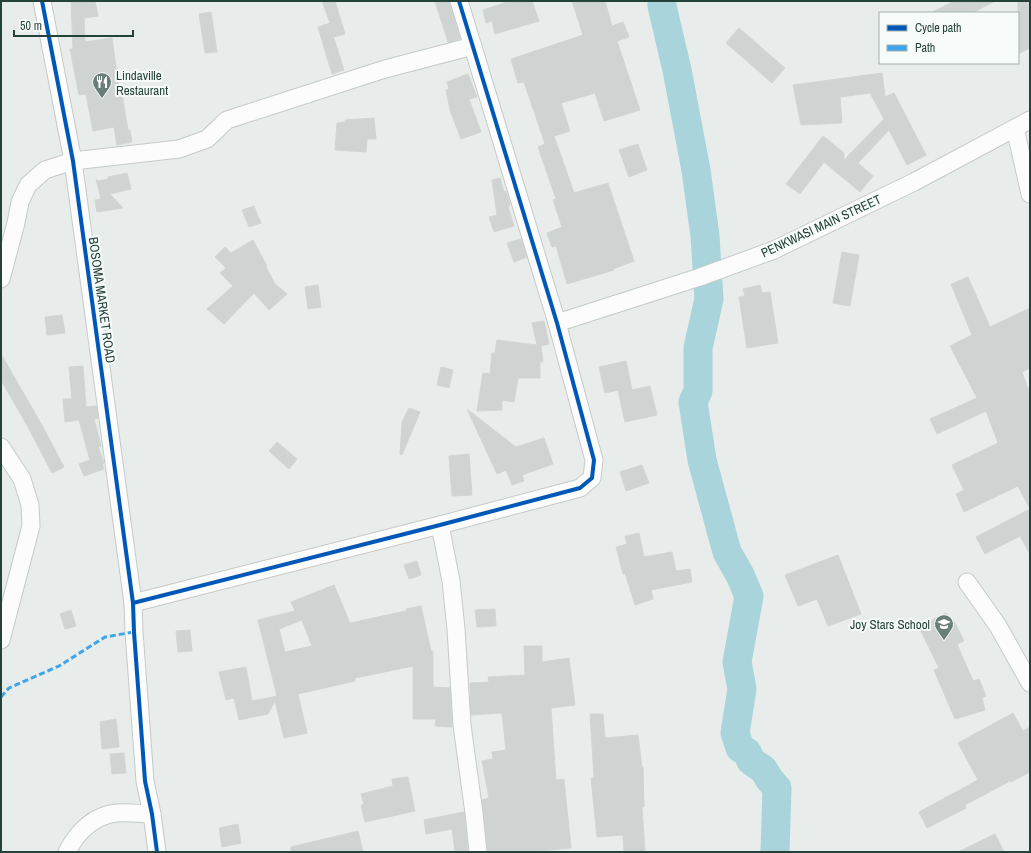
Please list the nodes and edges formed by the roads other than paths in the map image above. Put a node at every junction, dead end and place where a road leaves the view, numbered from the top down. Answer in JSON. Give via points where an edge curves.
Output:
{"nodes":[{"id":1,"x":42,"y":1,"type":"edge"},
{"id":2,"x":459,"y":1,"type":"edge"},
{"id":3,"x":473,"y":46,"type":"junction"},
{"id":4,"x":1030,"y":120,"type":"edge"},
{"id":5,"x":1015,"y":128,"type":"junction"},
{"id":6,"x":73,"y":161,"type":"junction"},
{"id":7,"x":1030,"y":194,"type":"edge"},
{"id":8,"x":1,"y":279,"type":"edge"},
{"id":9,"x":557,"y":323,"type":"junction"},
{"id":10,"x":1,"y":447,"type":"edge"},
{"id":11,"x":440,"y":525,"type":"junction"},
{"id":12,"x":967,"y":582,"type":"dead end"},
{"id":13,"x":133,"y":603,"type":"junction"},
{"id":14,"x":1,"y":640,"type":"edge"},
{"id":15,"x":1030,"y":683,"type":"edge"},
{"id":16,"x":152,"y":814,"type":"junction"},
{"id":17,"x":68,"y":852,"type":"edge"},
{"id":18,"x":156,"y":852,"type":"edge"},
{"id":19,"x":478,"y":852,"type":"edge"}],
"edges":[{"from":1,"to":6,"type":"street","name":"BOSOMA MARKET ROAD"},
{"from":2,"to":3,"type":"street"},
{"from":3,"to":6,"type":"street","via":[[385,69],[227,120],[207,139],[179,150]]},
{"from":3,"to":9,"type":"street"},
{"from":4,"to":5,"type":"street","name":"PENKWASI MAIN STREET"},
{"from":5,"to":7,"type":"street"},
{"from":5,"to":9,"type":"street","name":"PENKWASI MAIN STREET","via":[[914,182],[774,250]]},
{"from":6,"to":8,"type":"street","via":[[45,170],[28,184],[20,202]]},
{"from":6,"to":13,"type":"street","name":"BOSOMA MARKET ROAD"},
{"from":9,"to":11,"type":"street","via":[[594,460],[592,478],[580,488]]},
{"from":10,"to":14,"type":"street","via":[[22,480],[30,505],[31,526]]},
{"from":11,"to":13,"type":"street"},
{"from":11,"to":19,"type":"street","via":[[451,581],[462,724]]},
{"from":12,"to":15,"type":"street","via":[[998,626]]},
{"from":13,"to":16,"type":"street","name":"BOSOMA MARKET ROAD","via":[[145,781]]},
{"from":16,"to":17,"type":"street","via":[[105,815],[89,824],[73,839]]},
{"from":16,"to":18,"type":"street","name":"BOSOMA MARKET ROAD"}]}
